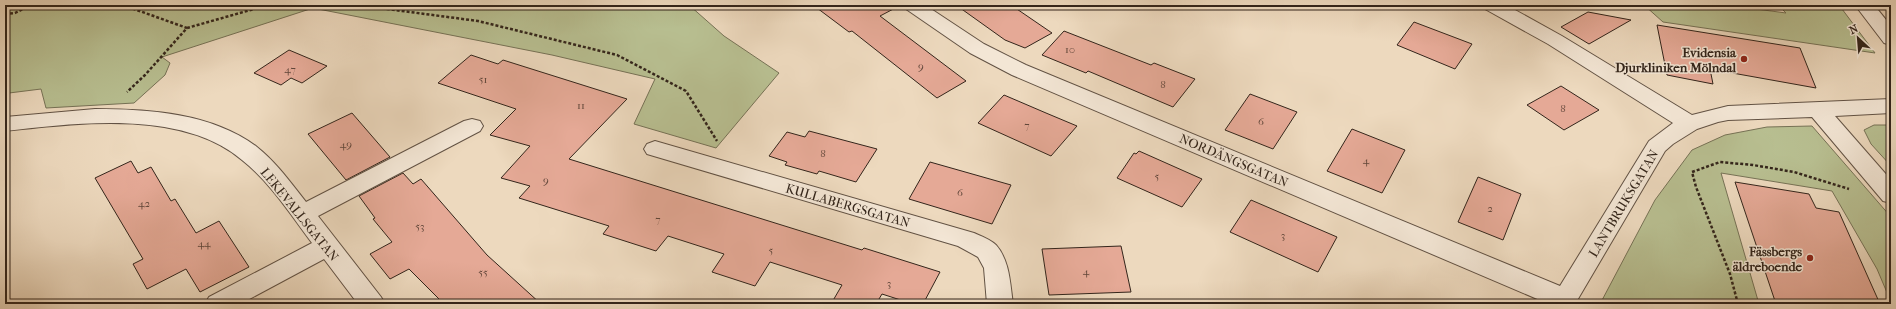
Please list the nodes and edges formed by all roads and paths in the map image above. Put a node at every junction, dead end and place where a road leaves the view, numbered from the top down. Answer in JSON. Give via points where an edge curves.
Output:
{"nodes":[{"id":1,"x":32,"y":5,"type":"edge"},
{"id":2,"x":113,"y":5,"type":"edge"},
{"id":3,"x":268,"y":5,"type":"edge"},
{"id":4,"x":357,"y":5,"type":"edge"},
{"id":5,"x":913,"y":5,"type":"edge"},
{"id":6,"x":1492,"y":5,"type":"edge"},
{"id":7,"x":1864,"y":5,"type":"edge"},
{"id":8,"x":5,"y":14,"type":"edge"},
{"id":9,"x":187,"y":28,"type":"junction"},
{"id":10,"x":1891,"y":39,"type":"edge"},
{"id":11,"x":1891,"y":106,"type":"edge"},
{"id":12,"x":1816,"y":109,"type":"junction"},
{"id":13,"x":102,"y":116,"type":"junction"},
{"id":14,"x":1689,"y":123,"type":"junction"},
{"id":15,"x":5,"y":124,"type":"edge"},
{"id":16,"x":472,"y":126,"type":"dead end"},
{"id":17,"x":655,"y":149,"type":"dead end"},
{"id":18,"x":737,"y":173,"type":"junction"},
{"id":19,"x":1891,"y":195,"type":"edge"},
{"id":20,"x":302,"y":214,"type":"junction"},
{"id":21,"x":327,"y":246,"type":"junction"},
{"id":22,"x":1563,"y":301,"type":"edge"},
{"id":23,"x":218,"y":304,"type":"edge"},
{"id":24,"x":372,"y":304,"type":"edge"},
{"id":25,"x":1000,"y":304,"type":"edge"},
{"id":26,"x":1738,"y":304,"type":"edge"}],
"edges":[{"from":1,"to":8,"type":"path","via":[[15,13]]},
{"from":2,"to":9,"type":"path","via":[[134,9]]},
{"from":3,"to":9,"type":"path"},
{"from":4,"to":18,"type":"path","via":[[478,21],[617,54],[686,91]]},
{"from":5,"to":22,"type":"street","name":"NORDÄNGSGATAN","via":[[992,58]]},
{"from":6,"to":14,"type":"street","via":[[1555,40]]},
{"from":7,"to":10,"type":"street"},
{"from":9,"to":13,"type":"path","via":[[145,75]]},
{"from":11,"to":12,"type":"street","name":"LANTBRUKSGATAN"},
{"from":12,"to":14,"type":"street","name":"LANTBRUKSGATAN","via":[[1728,113],[1708,116]]},
{"from":12,"to":19,"type":"street"},
{"from":13,"to":15,"type":"street","name":"LEKEVALLSGATAN"},
{"from":13,"to":20,"type":"street","name":"LEKEVALLSGATAN","via":[[145,118],[180,124],[216,135],[242,148],[268,170]]},
{"from":14,"to":22,"type":"street","name":"LANTBRUKSGATAN","via":[[1671,133],[1658,146]]},
{"from":16,"to":20,"type":"street"},
{"from":17,"to":18,"type":"street","name":"KULLABERGSGATAN"},
{"from":18,"to":25,"type":"street","name":"KULLABERGSGATAN","via":[[966,239],[987,251],[996,268]]},
{"from":19,"to":26,"type":"path","via":[[1867,194],[1794,172],[1752,165],[1720,162],[1692,172],[1730,274]]},
{"from":20,"to":21,"type":"street","name":"LEKEVALLSGATAN"},
{"from":21,"to":23,"type":"street"},
{"from":21,"to":24,"type":"street","name":"LEKEVALLSGATAN"}]}
